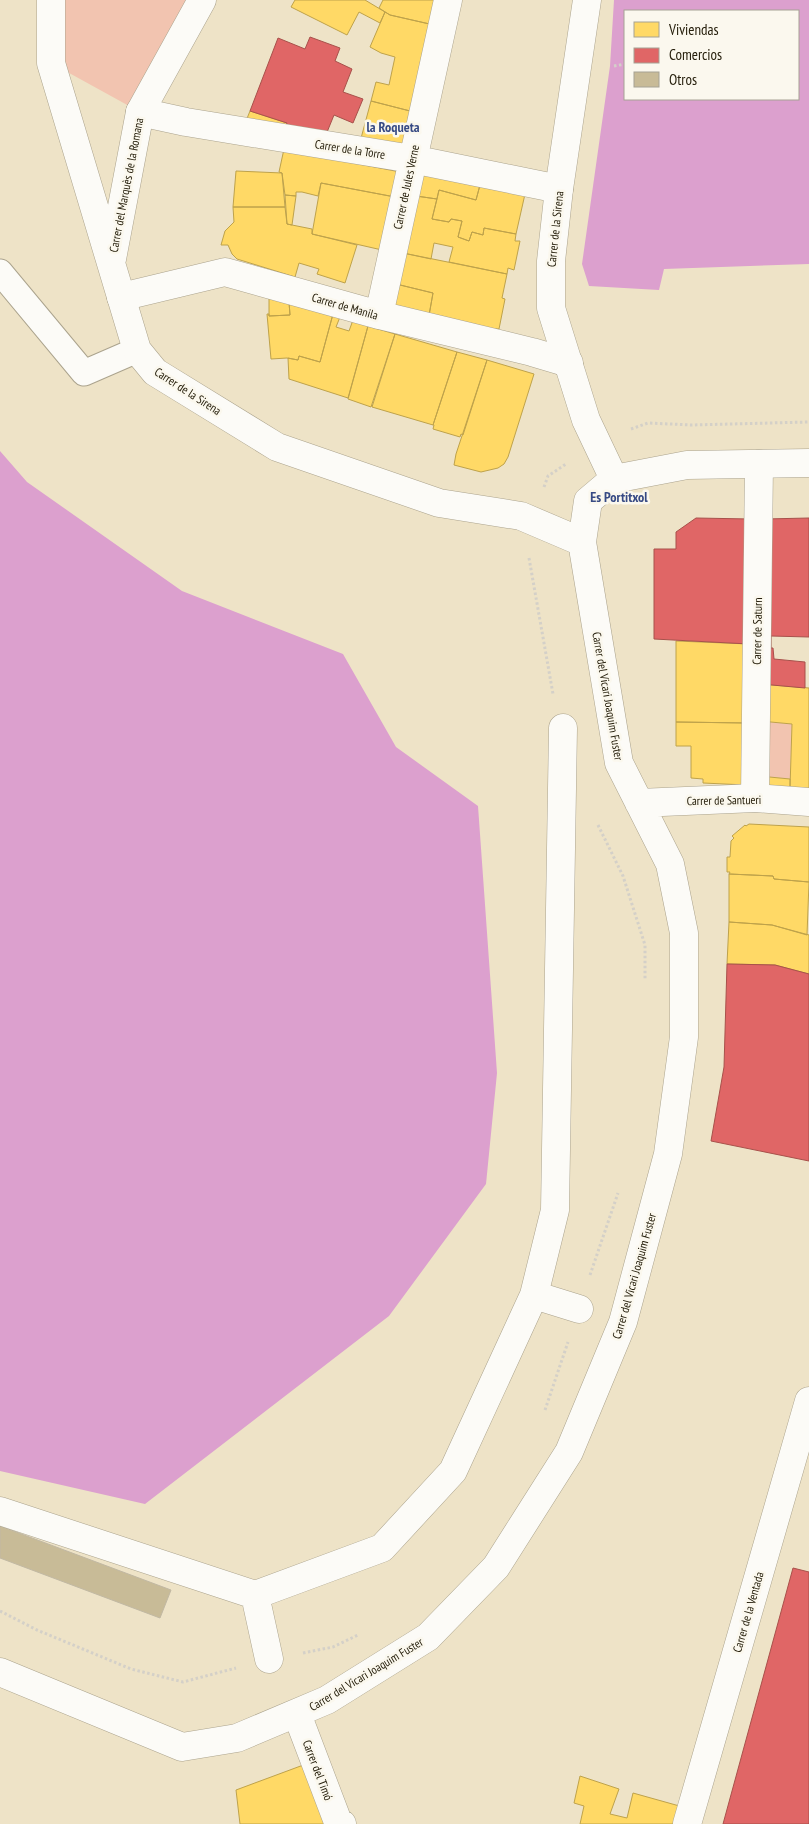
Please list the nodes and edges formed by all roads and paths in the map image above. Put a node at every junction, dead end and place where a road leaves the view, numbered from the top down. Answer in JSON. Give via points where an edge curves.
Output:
{"nodes":[{"id":1,"x":51,"y":0,"type":"edge"},
{"id":2,"x":202,"y":0,"type":"edge"},
{"id":3,"x":448,"y":0,"type":"edge"},
{"id":4,"x":587,"y":0,"type":"edge"},
{"id":5,"x":624,"y":64,"type":"edge"},
{"id":6,"x":610,"y":66,"type":"dead end"},
{"id":7,"x":140,"y":112,"type":"junction"},
{"id":8,"x":412,"y":159,"type":"junction"},
{"id":9,"x":559,"y":190,"type":"junction"},
{"id":10,"x":111,"y":265,"type":"junction"},
{"id":11,"x":0,"y":272,"type":"edge"},
{"id":12,"x":121,"y":297,"type":"junction"},
{"id":13,"x":379,"y":315,"type":"junction"},
{"id":14,"x":137,"y":350,"type":"junction"},
{"id":15,"x":569,"y":363,"type":"junction"},
{"id":16,"x":809,"y":463,"type":"edge"},
{"id":17,"x":759,"y":464,"type":"junction"},
{"id":18,"x":614,"y":478,"type":"junction"},
{"id":19,"x":582,"y":542,"type":"junction"},
{"id":20,"x":563,"y":728,"type":"dead end"},
{"id":21,"x":755,"y":798,"type":"junction"},
{"id":22,"x":640,"y":802,"type":"junction"},
{"id":23,"x":809,"y":802,"type":"edge"},
{"id":24,"x":595,"y":818,"type":"dead end"},
{"id":25,"x":645,"y":984,"type":"dead end"},
{"id":26,"x":618,"y":1192,"type":"dead end"},
{"id":27,"x":534,"y":1295,"type":"junction"},
{"id":28,"x":579,"y":1309,"type":"junction"},
{"id":29,"x":809,"y":1400,"type":"edge"},
{"id":30,"x":542,"y":1419,"type":"dead end"},
{"id":31,"x":0,"y":1511,"type":"edge"},
{"id":32,"x":255,"y":1594,"type":"junction"},
{"id":33,"x":0,"y":1611,"type":"edge"},
{"id":34,"x":359,"y":1635,"type":"dead end"},
{"id":35,"x":270,"y":1659,"type":"junction"},
{"id":36,"x":0,"y":1672,"type":"edge"},
{"id":37,"x":297,"y":1714,"type":"junction"},
{"id":38,"x":342,"y":1824,"type":"edge"},
{"id":39,"x":687,"y":1824,"type":"edge"}],
"edges":[{"from":1,"to":10,"type":"street","name":"Carrer de la Sirena","via":[[51,63]]},
{"from":2,"to":7,"type":"street","name":"Carrer del Marquès de la Romana"},
{"from":3,"to":8,"type":"street","name":"Carrer de Jules Verne"},
{"from":4,"to":9,"type":"street","name":"Carrer de la Sirena"},
{"from":5,"to":6,"type":"path"},
{"from":7,"to":8,"type":"street","name":"Carrer de la Torre"},
{"from":7,"to":10,"type":"street","name":"Carrer del Marquès de la Romana"},
{"from":8,"to":9,"type":"street","name":"Carrer de la Torre"},
{"from":8,"to":13,"type":"street","name":"Carrer de Jules Verne"},
{"from":9,"to":15,"type":"street","name":"Carrer de la Sirena","via":[[551,261],[551,308]]},
{"from":10,"to":12,"type":"street","name":"Carrer de la Sirena"},
{"from":11,"to":14,"type":"lane","via":[[84,374]]},
{"from":12,"to":13,"type":"street","name":"Carrer de Manila","via":[[225,272]]},
{"from":12,"to":14,"type":"street","name":"Carrer de la Sirena"},
{"from":13,"to":15,"type":"street","name":"Carrer de Manila"},
{"from":14,"to":19,"type":"street","name":"Carrer de la Sirena","via":[[155,372],[277,447],[439,503],[521,516]]},
{"from":15,"to":18,"type":"street","name":"Carrer de la Sirena","via":[[586,420]]},
{"from":16,"to":17,"type":"street"},
{"from":17,"to":18,"type":"street","via":[[688,465]]},
{"from":17,"to":21,"type":"street","name":"Carrer de Saturn"},
{"from":18,"to":19,"type":"street","name":"Carrer del Vicari Joaquim Fuster","via":[[588,501]]},
{"from":19,"to":22,"type":"street","name":"Carrer del Vicari Joaquim Fuster","via":[[619,763]]},
{"from":20,"to":27,"type":"street","via":[[555,1210]]},
{"from":21,"to":22,"type":"street","name":"Carrer de Santueri"},
{"from":21,"to":23,"type":"street","name":"Carrer de Santueri"},
{"from":22,"to":37,"type":"street","name":"Carrer del Vicari Joaquim Fuster","via":[[670,864],[684,934],[684,1037],[668,1154],[623,1322],[569,1452],[496,1567],[428,1637],[327,1700]]},
{"from":24,"to":25,"type":"path","via":[[623,876],[645,945]]},
{"from":26,"to":28,"type":"path"},
{"from":27,"to":28,"type":"street"},
{"from":27,"to":32,"type":"street","via":[[453,1471],[382,1548]]},
{"from":28,"to":30,"type":"path"},
{"from":29,"to":39,"type":"street","name":"Carrer de la Ventada"},
{"from":31,"to":32,"type":"street"},
{"from":32,"to":35,"type":"street"},
{"from":33,"to":35,"type":"path","via":[[131,1669],[184,1682]]},
{"from":34,"to":35,"type":"path","via":[[333,1647]]},
{"from":36,"to":37,"type":"street","name":"Carrer del Vicari Joaquim Fuster","via":[[182,1747],[237,1738]]},
{"from":37,"to":38,"type":"street","name":"Carrer del Timó","via":[[338,1822]]}]}
